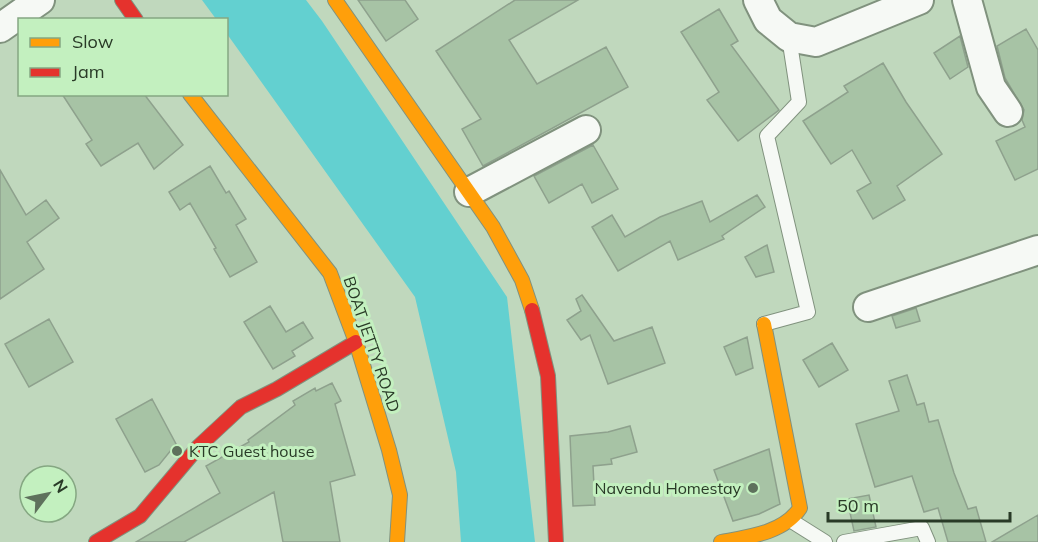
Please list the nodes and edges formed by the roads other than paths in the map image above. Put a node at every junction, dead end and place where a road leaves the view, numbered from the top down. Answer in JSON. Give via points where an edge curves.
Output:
{"nodes":[{"id":1,"x":40,"y":0,"type":"edge"},
{"id":2,"x":122,"y":0,"type":"edge"},
{"id":3,"x":335,"y":0,"type":"edge"},
{"id":4,"x":758,"y":0,"type":"edge"},
{"id":5,"x":919,"y":0,"type":"edge"},
{"id":6,"x":967,"y":0,"type":"edge"},
{"id":7,"x":135,"y":18,"type":"edge"},
{"id":8,"x":0,"y":28,"type":"edge"},
{"id":9,"x":789,"y":37,"type":"junction"},
{"id":10,"x":192,"y":96,"type":"edge"},
{"id":11,"x":1008,"y":112,"type":"dead end"},
{"id":12,"x":586,"y":130,"type":"dead end"},
{"id":13,"x":468,"y":192,"type":"junction"},
{"id":14,"x":1038,"y":250,"type":"edge"},
{"id":15,"x":868,"y":307,"type":"dead end"},
{"id":16,"x":764,"y":324,"type":"joint"},
{"id":17,"x":356,"y":342,"type":"junction"},
{"id":18,"x":790,"y":520,"type":"junction"},
{"id":19,"x":96,"y":542,"type":"edge"},
{"id":20,"x":397,"y":542,"type":"edge"},
{"id":21,"x":556,"y":542,"type":"edge"},
{"id":22,"x":721,"y":542,"type":"edge"},
{"id":23,"x":825,"y":542,"type":"edge"},
{"id":24,"x":844,"y":542,"type":"edge"},
{"id":25,"x":928,"y":542,"type":"edge"}],
"edges":[{"from":1,"to":8,"type":"street"},
{"from":2,"to":7,"type":"main road"},
{"from":3,"to":13,"type":"main road"},
{"from":4,"to":9,"type":"street","via":[[768,20]]},
{"from":5,"to":9,"type":"street","via":[[816,42]]},
{"from":6,"to":11,"type":"street","via":[[991,87]]},
{"from":9,"to":16,"type":"lane","via":[[799,102],[767,136],[808,312]]},
{"from":10,"to":17,"type":"main road","name":"BOAT JETTY ROAD","via":[[330,273]]},
{"from":12,"to":13,"type":"street"},
{"from":13,"to":21,"type":"main road","via":[[493,227],[522,280],[535,320],[548,376]]},
{"from":14,"to":15,"type":"street"},
{"from":16,"to":18,"type":"main road","via":[[800,508]]},
{"from":17,"to":19,"type":"main road","via":[[242,407],[199,446],[140,516]]},
{"from":17,"to":20,"type":"main road","name":"BOAT JETTY ROAD","via":[[400,495]]},
{"from":18,"to":22,"type":"main road","via":[[757,535]]},
{"from":18,"to":23,"type":"lane"},
{"from":24,"to":25,"type":"lane","via":[[921,528]]}]}
